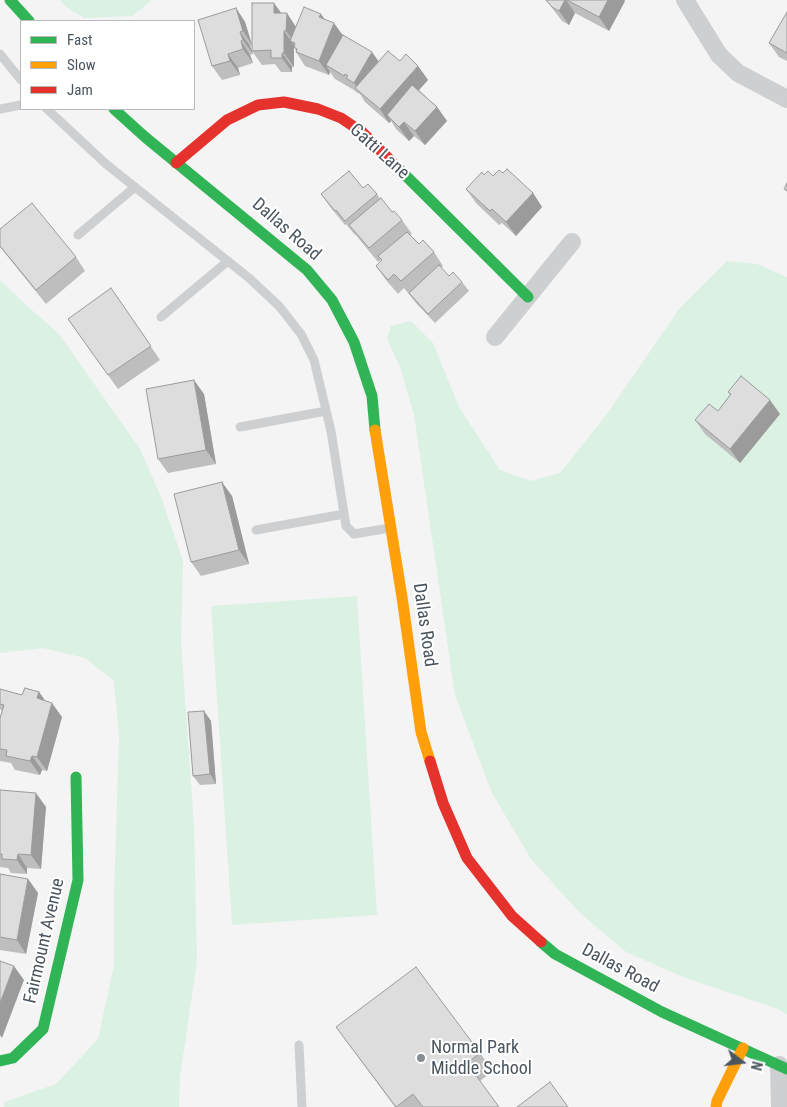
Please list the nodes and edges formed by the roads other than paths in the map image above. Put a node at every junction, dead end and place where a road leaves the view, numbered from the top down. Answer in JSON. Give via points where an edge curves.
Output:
{"nodes":[{"id":1,"x":10,"y":0,"type":"edge"},
{"id":2,"x":684,"y":0,"type":"edge"},
{"id":3,"x":28,"y":20,"type":"edge"},
{"id":4,"x":0,"y":54,"type":"edge"},
{"id":5,"x":20,"y":79,"type":"edge"},
{"id":6,"x":787,"y":99,"type":"edge"},
{"id":7,"x":20,"y":105,"type":"edge"},
{"id":8,"x":0,"y":109,"type":"edge"},
{"id":9,"x":48,"y":110,"type":"edge"},
{"id":10,"x":115,"y":110,"type":"edge"},
{"id":11,"x":176,"y":163,"type":"junction"},
{"id":12,"x":134,"y":187,"type":"junction"},
{"id":13,"x":78,"y":235,"type":"dead end"},
{"id":14,"x":572,"y":242,"type":"dead end"},
{"id":15,"x":228,"y":261,"type":"junction"},
{"id":16,"x":528,"y":297,"type":"junction"},
{"id":17,"x":161,"y":317,"type":"dead end"},
{"id":18,"x":495,"y":337,"type":"dead end"},
{"id":19,"x":326,"y":411,"type":"junction"},
{"id":20,"x":240,"y":427,"type":"dead end"},
{"id":21,"x":344,"y":514,"type":"junction"},
{"id":22,"x":391,"y":528,"type":"junction"},
{"id":23,"x":256,"y":530,"type":"dead end"},
{"id":24,"x":76,"y":776,"type":"dead end"},
{"id":25,"x":299,"y":1045,"type":"dead end"},
{"id":26,"x":743,"y":1048,"type":"junction"},
{"id":27,"x":0,"y":1061,"type":"edge"},
{"id":28,"x":783,"y":1067,"type":"edge"},
{"id":29,"x":302,"y":1107,"type":"edge"},
{"id":30,"x":716,"y":1107,"type":"edge"},
{"id":31,"x":780,"y":1107,"type":"edge"}],
"edges":[{"from":1,"to":3,"type":"street"},
{"from":2,"to":6,"type":"street","via":[[719,54],[738,73]]},
{"from":4,"to":5,"type":"lane"},
{"from":7,"to":8,"type":"lane"},
{"from":9,"to":12,"type":"lane"},
{"from":10,"to":11,"type":"street","name":"Dallas Road"},
{"from":11,"to":16,"type":"street","name":"Gatti Lane","via":[[228,120],[258,105],[284,102],[318,109],[341,118],[362,132]]},
{"from":11,"to":22,"type":"street","name":"Dallas Road","via":[[307,270],[332,300],[354,342],[372,396]]},
{"from":12,"to":13,"type":"lane"},
{"from":12,"to":15,"type":"lane"},
{"from":14,"to":16,"type":"street"},
{"from":15,"to":17,"type":"lane"},
{"from":15,"to":19,"type":"lane","via":[[279,306],[301,334],[314,360]]},
{"from":16,"to":18,"type":"street"},
{"from":19,"to":20,"type":"lane"},
{"from":19,"to":21,"type":"lane"},
{"from":21,"to":22,"type":"lane","via":[[346,526],[354,534]]},
{"from":21,"to":23,"type":"lane"},
{"from":22,"to":26,"type":"street","name":"Dallas Road","via":[[421,732],[443,803],[467,858],[512,916],[554,954],[662,1012]]},
{"from":24,"to":27,"type":"street","name":"Fairmount Avenue","via":[[78,880],[42,1029],[13,1058]]},
{"from":25,"to":29,"type":"lane"},
{"from":26,"to":28,"type":"street","name":"Dallas Road"},
{"from":26,"to":30,"type":"street"},
{"from":28,"to":31,"type":"street"}]}
